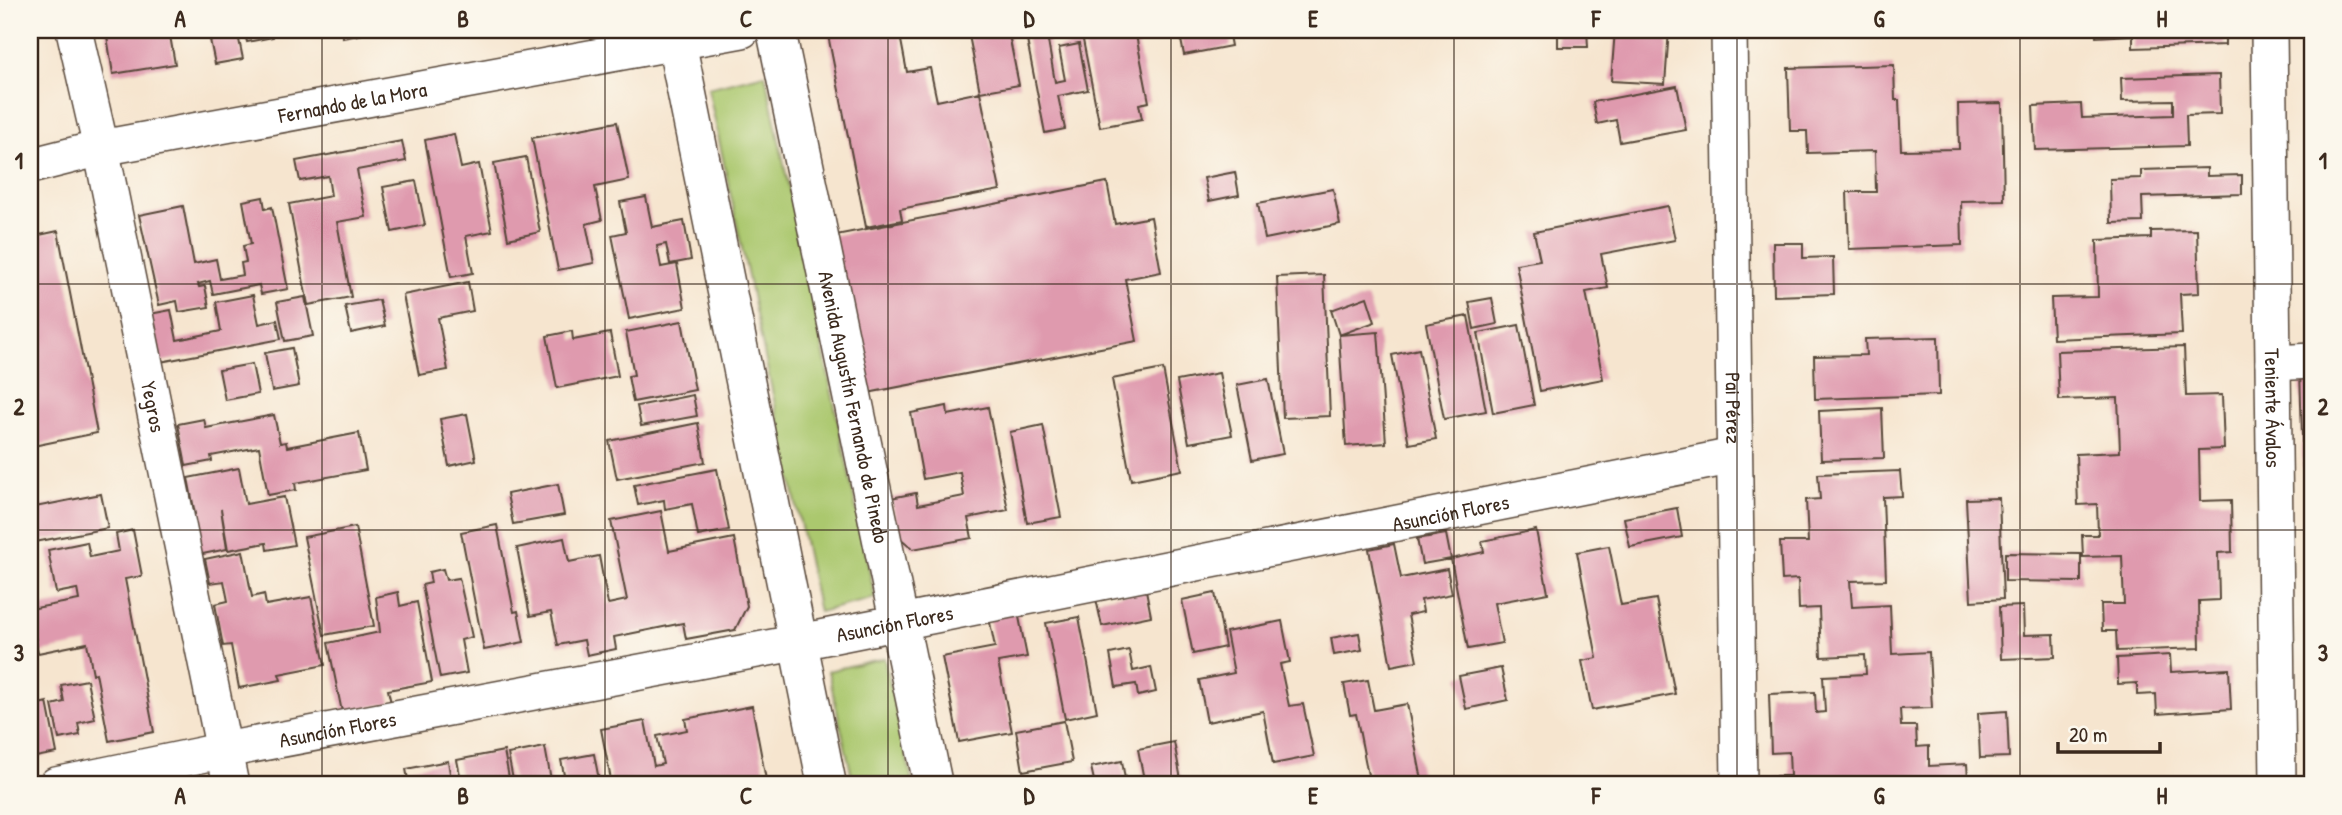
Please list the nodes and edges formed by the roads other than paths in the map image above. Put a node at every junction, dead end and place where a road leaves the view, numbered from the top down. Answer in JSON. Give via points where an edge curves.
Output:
{"nodes":[{"id":1,"x":74,"y":30,"type":"edge"},
{"id":2,"x":742,"y":30,"type":"edge"},
{"id":3,"x":776,"y":30,"type":"edge"},
{"id":4,"x":1729,"y":30,"type":"edge"},
{"id":5,"x":2269,"y":30,"type":"edge"},
{"id":6,"x":676,"y":36,"type":"edge"},
{"id":7,"x":101,"y":148,"type":"junction"},
{"id":8,"x":30,"y":166,"type":"edge"},
{"id":9,"x":2312,"y":361,"type":"edge"},
{"id":10,"x":2273,"y":363,"type":"junction"},
{"id":11,"x":1734,"y":456,"type":"junction"},
{"id":12,"x":899,"y":622,"type":"junction"},
{"id":13,"x":800,"y":642,"type":"junction"},
{"id":14,"x":225,"y":750,"type":"junction"},
{"id":15,"x":56,"y":785,"type":"edge"},
{"id":16,"x":231,"y":785,"type":"edge"},
{"id":17,"x":828,"y":785,"type":"edge"},
{"id":18,"x":933,"y":785,"type":"edge"},
{"id":19,"x":1739,"y":785,"type":"edge"},
{"id":20,"x":2278,"y":785,"type":"edge"}],
"edges":[{"from":1,"to":7,"type":"street","name":"Yegros"},
{"from":2,"to":6,"type":"street","name":"Fernando de la Mora"},
{"from":3,"to":12,"type":"highway","name":"Avenida Augustín Fernando de Pinedo"},
{"from":4,"to":11,"type":"street","name":"Pai Pérez"},
{"from":5,"to":10,"type":"street","name":"Teniente Ávalos"},
{"from":6,"to":7,"type":"street","name":"Fernando de la Mora"},
{"from":6,"to":13,"type":"highway"},
{"from":7,"to":8,"type":"street","name":"Fernando de la Mora"},
{"from":7,"to":14,"type":"street","name":"Yegros"},
{"from":9,"to":10,"type":"street"},
{"from":10,"to":20,"type":"street","name":"Teniente Ávalos"},
{"from":11,"to":12,"type":"street","name":"Asunción Flores"},
{"from":11,"to":19,"type":"street","name":"Pai Pérez"},
{"from":12,"to":13,"type":"street","name":"Asunción Flores"},
{"from":12,"to":18,"type":"highway","name":"Avenida Augustín Fernando de Pinedo"},
{"from":13,"to":14,"type":"street","name":"Asunción Flores"},
{"from":13,"to":17,"type":"highway"},
{"from":14,"to":15,"type":"street","name":"Asunción Flores"},
{"from":14,"to":16,"type":"street","name":"Yegros"}]}
